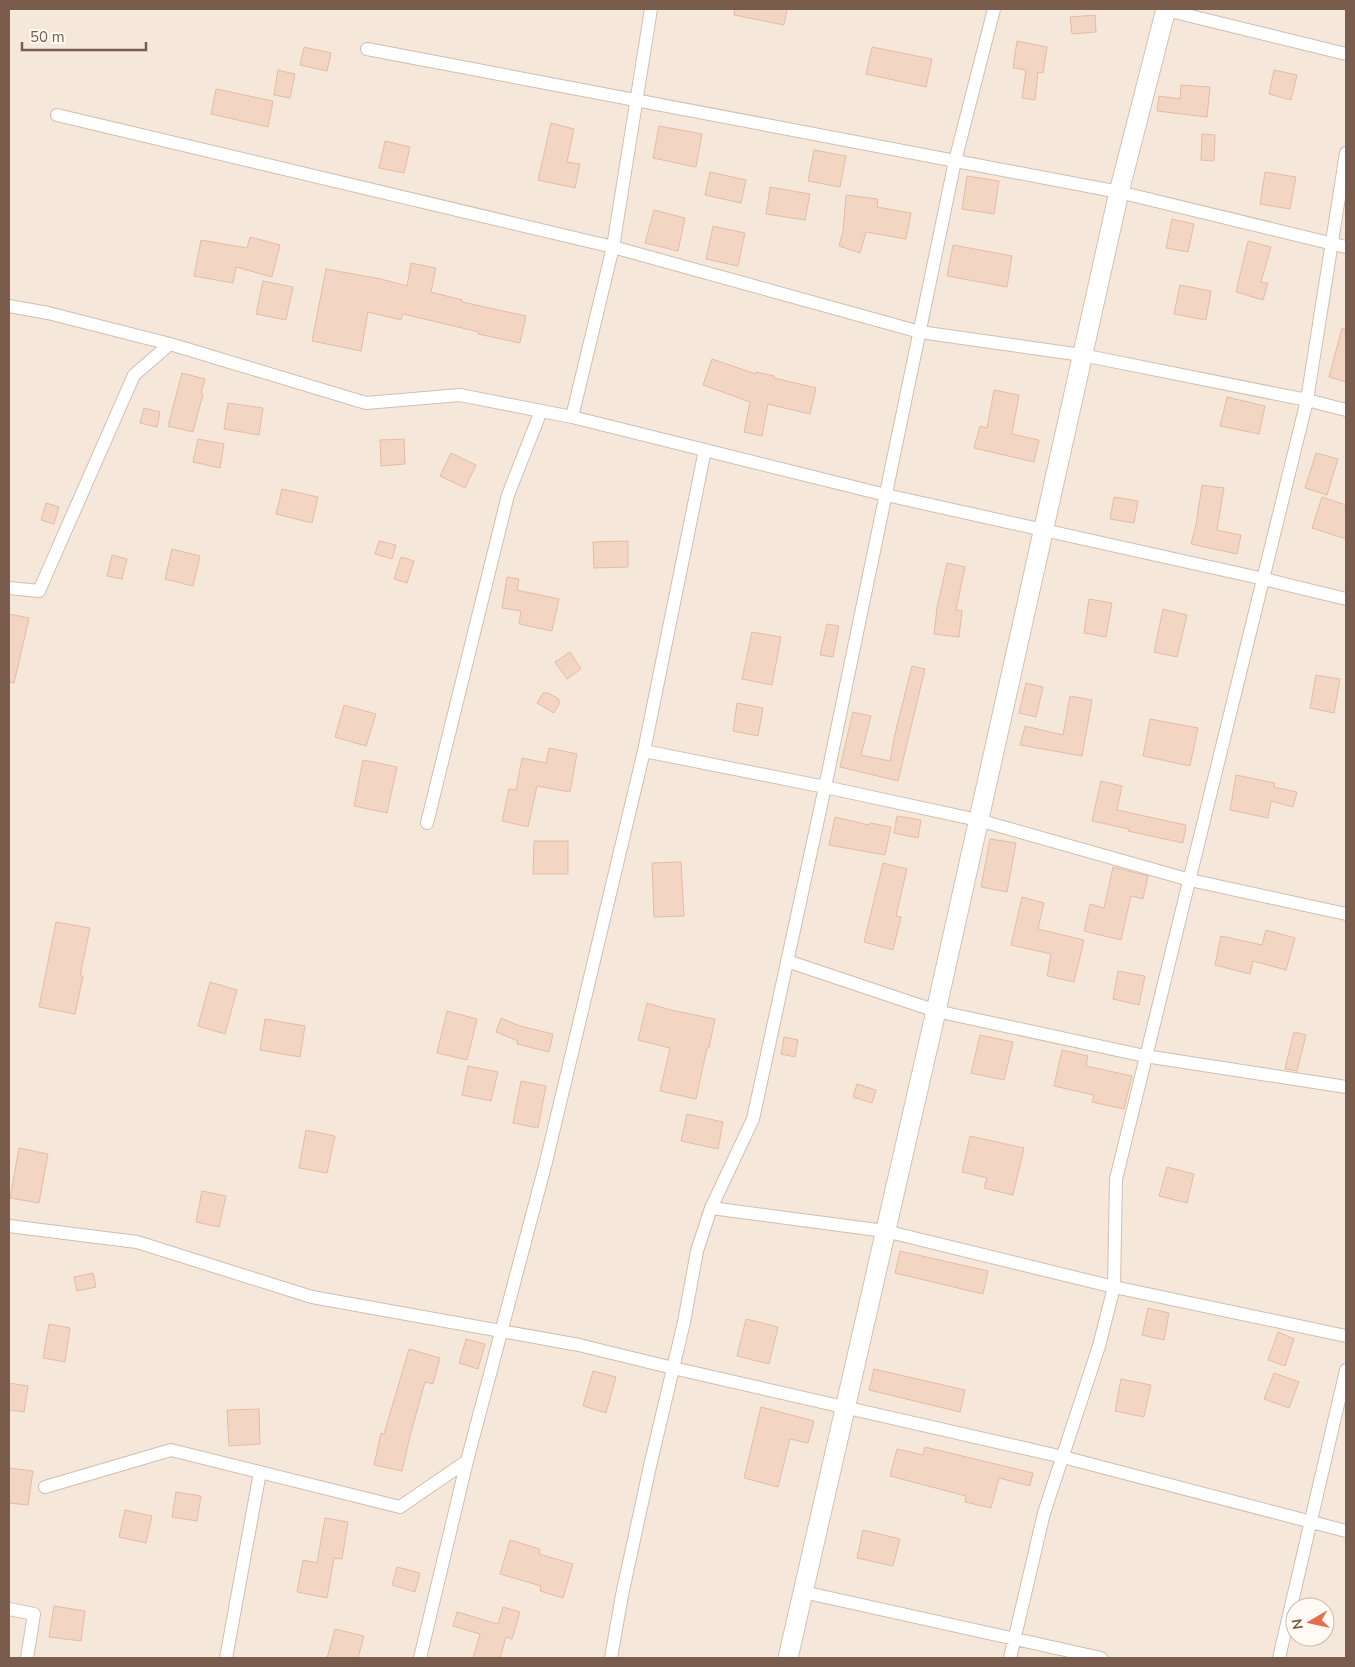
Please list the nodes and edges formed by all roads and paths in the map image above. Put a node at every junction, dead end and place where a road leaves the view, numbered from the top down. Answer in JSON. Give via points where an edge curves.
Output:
{"nodes":[{"id":1,"x":651,"y":9,"type":"edge"},
{"id":2,"x":994,"y":9,"type":"edge"},
{"id":3,"x":1164,"y":9,"type":"edge"},
{"id":4,"x":367,"y":49,"type":"dead end"},
{"id":5,"x":1346,"y":54,"type":"edge"},
{"id":6,"x":637,"y":102,"type":"junction"},
{"id":7,"x":57,"y":115,"type":"dead end"},
{"id":8,"x":1346,"y":153,"type":"edge"},
{"id":9,"x":955,"y":161,"type":"junction"},
{"id":10,"x":1119,"y":192,"type":"junction"},
{"id":11,"x":1332,"y":243,"type":"junction"},
{"id":12,"x":613,"y":247,"type":"junction"},
{"id":13,"x":1346,"y":247,"type":"edge"},
{"id":14,"x":9,"y":306,"type":"edge"},
{"id":15,"x":920,"y":332,"type":"junction"},
{"id":16,"x":170,"y":344,"type":"junction"},
{"id":17,"x":1082,"y":355,"type":"junction"},
{"id":18,"x":1306,"y":400,"type":"junction"},
{"id":19,"x":1346,"y":410,"type":"edge"},
{"id":20,"x":541,"y":411,"type":"junction"},
{"id":21,"x":572,"y":417,"type":"junction"},
{"id":22,"x":705,"y":450,"type":"junction"},
{"id":23,"x":886,"y":496,"type":"junction"},
{"id":24,"x":1043,"y":530,"type":"junction"},
{"id":25,"x":1264,"y":579,"type":"junction"},
{"id":26,"x":9,"y":588,"type":"edge"},
{"id":27,"x":1346,"y":599,"type":"edge"},
{"id":28,"x":644,"y":751,"type":"junction"},
{"id":29,"x":825,"y":787,"type":"junction"},
{"id":30,"x":978,"y":820,"type":"junction"},
{"id":31,"x":427,"y":823,"type":"dead end"},
{"id":32,"x":1190,"y":880,"type":"junction"},
{"id":33,"x":1346,"y":914,"type":"edge"},
{"id":34,"x":787,"y":962,"type":"junction"},
{"id":35,"x":936,"y":1011,"type":"junction"},
{"id":36,"x":1145,"y":1056,"type":"junction"},
{"id":37,"x":1346,"y":1087,"type":"edge"},
{"id":38,"x":711,"y":1208,"type":"junction"},
{"id":39,"x":9,"y":1226,"type":"edge"},
{"id":40,"x":885,"y":1231,"type":"junction"},
{"id":41,"x":1114,"y":1287,"type":"junction"},
{"id":42,"x":501,"y":1331,"type":"junction"},
{"id":43,"x":1346,"y":1336,"type":"edge"},
{"id":44,"x":673,"y":1368,"type":"junction"},
{"id":45,"x":1346,"y":1370,"type":"edge"},
{"id":46,"x":845,"y":1407,"type":"junction"},
{"id":47,"x":1063,"y":1457,"type":"junction"},
{"id":48,"x":467,"y":1461,"type":"junction"},
{"id":49,"x":260,"y":1472,"type":"junction"},
{"id":50,"x":45,"y":1487,"type":"dead end"},
{"id":51,"x":1311,"y":1523,"type":"junction"},
{"id":52,"x":1346,"y":1531,"type":"edge"},
{"id":53,"x":803,"y":1592,"type":"junction"},
{"id":54,"x":9,"y":1609,"type":"edge"},
{"id":55,"x":1015,"y":1640,"type":"junction"},
{"id":56,"x":27,"y":1658,"type":"edge"},
{"id":57,"x":226,"y":1658,"type":"edge"},
{"id":58,"x":420,"y":1658,"type":"edge"},
{"id":59,"x":611,"y":1658,"type":"edge"},
{"id":60,"x":788,"y":1658,"type":"edge"},
{"id":61,"x":1010,"y":1658,"type":"edge"},
{"id":62,"x":1101,"y":1658,"type":"edge"},
{"id":63,"x":1279,"y":1658,"type":"edge"}],
"edges":[{"from":1,"to":6,"type":"street"},
{"from":2,"to":9,"type":"street"},
{"from":3,"to":5,"type":"street"},
{"from":3,"to":10,"type":"street"},
{"from":4,"to":6,"type":"street"},
{"from":6,"to":9,"type":"street"},
{"from":6,"to":12,"type":"street"},
{"from":7,"to":12,"type":"street"},
{"from":8,"to":11,"type":"street"},
{"from":9,"to":10,"type":"street"},
{"from":9,"to":15,"type":"street"},
{"from":10,"to":11,"type":"street"},
{"from":10,"to":17,"type":"street"},
{"from":11,"to":13,"type":"street"},
{"from":11,"to":18,"type":"street"},
{"from":12,"to":15,"type":"street"},
{"from":12,"to":21,"type":"street"},
{"from":14,"to":16,"type":"street"},
{"from":15,"to":17,"type":"street"},
{"from":15,"to":23,"type":"street"},
{"from":16,"to":20,"type":"street","via":[[366,403],[460,396]]},
{"from":16,"to":26,"type":"street","via":[[134,375],[39,591]]},
{"from":17,"to":18,"type":"street"},
{"from":17,"to":24,"type":"street"},
{"from":18,"to":19,"type":"street"},
{"from":18,"to":25,"type":"street"},
{"from":20,"to":21,"type":"street"},
{"from":20,"to":31,"type":"street","via":[[508,495]]},
{"from":21,"to":22,"type":"street"},
{"from":22,"to":23,"type":"street"},
{"from":22,"to":28,"type":"street"},
{"from":23,"to":24,"type":"street"},
{"from":23,"to":29,"type":"street"},
{"from":24,"to":25,"type":"street"},
{"from":24,"to":30,"type":"street"},
{"from":25,"to":27,"type":"street"},
{"from":25,"to":32,"type":"street"},
{"from":28,"to":29,"type":"street"},
{"from":28,"to":42,"type":"street","via":[[545,1166]]},
{"from":29,"to":30,"type":"street"},
{"from":29,"to":34,"type":"street"},
{"from":30,"to":32,"type":"street"},
{"from":30,"to":35,"type":"street"},
{"from":32,"to":33,"type":"street"},
{"from":32,"to":36,"type":"street"},
{"from":34,"to":35,"type":"street"},
{"from":34,"to":38,"type":"street","via":[[753,1119]]},
{"from":35,"to":36,"type":"street"},
{"from":35,"to":40,"type":"street"},
{"from":36,"to":37,"type":"street"},
{"from":36,"to":41,"type":"street","via":[[1116,1179]]},
{"from":38,"to":40,"type":"street"},
{"from":38,"to":44,"type":"street","via":[[697,1251]]},
{"from":39,"to":42,"type":"street","via":[[138,1242],[312,1297]]},
{"from":40,"to":41,"type":"street"},
{"from":40,"to":46,"type":"street"},
{"from":41,"to":43,"type":"street"},
{"from":41,"to":47,"type":"street","via":[[1099,1346]]},
{"from":42,"to":44,"type":"street","via":[[579,1345]]},
{"from":42,"to":48,"type":"street"},
{"from":44,"to":46,"type":"street"},
{"from":44,"to":59,"type":"street"},
{"from":45,"to":51,"type":"street"},
{"from":46,"to":47,"type":"street"},
{"from":46,"to":53,"type":"street"},
{"from":47,"to":51,"type":"street"},
{"from":47,"to":55,"type":"street","via":[[1044,1513]]},
{"from":48,"to":49,"type":"street","via":[[400,1507]]},
{"from":48,"to":58,"type":"street"},
{"from":49,"to":50,"type":"street","via":[[171,1450]]},
{"from":49,"to":57,"type":"street"},
{"from":51,"to":52,"type":"street"},
{"from":51,"to":63,"type":"street"},
{"from":53,"to":55,"type":"street"},
{"from":53,"to":60,"type":"street"},
{"from":54,"to":56,"type":"street","via":[[34,1614]]},
{"from":55,"to":61,"type":"street"},
{"from":55,"to":62,"type":"street"}]}
